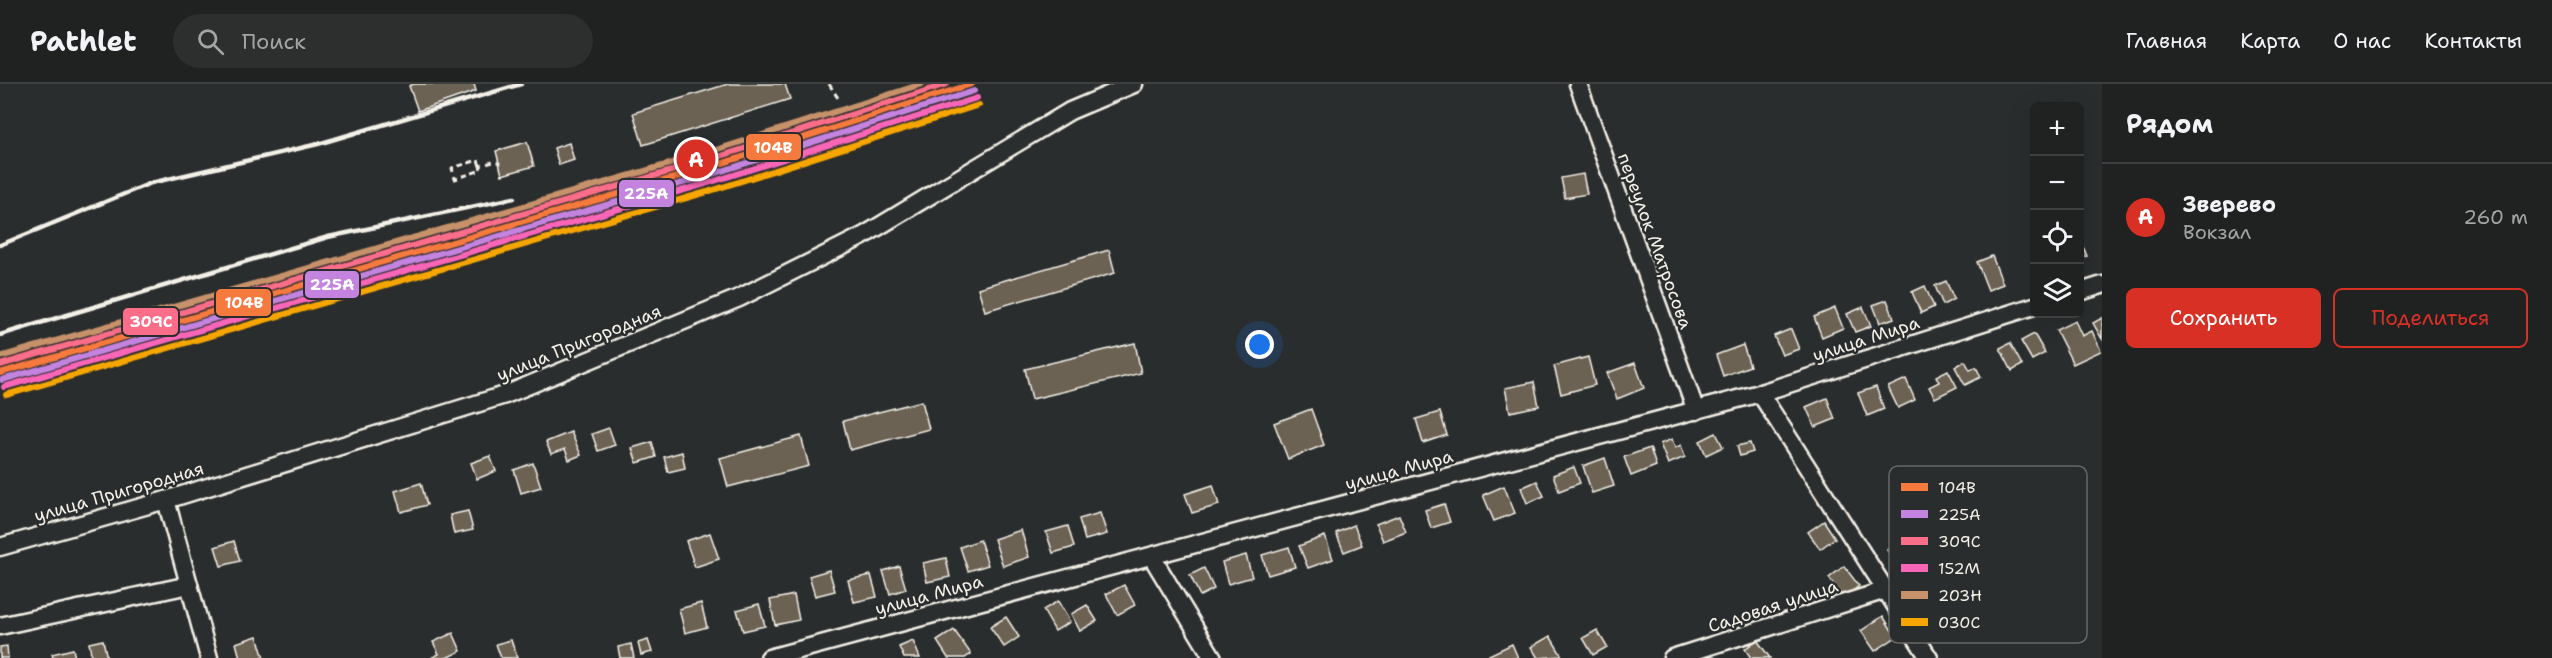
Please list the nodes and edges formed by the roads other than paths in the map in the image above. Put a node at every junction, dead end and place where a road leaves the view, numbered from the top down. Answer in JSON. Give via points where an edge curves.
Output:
{"nodes":[{"id":1,"x":1134,"y":84,"type":"edge"},
{"id":2,"x":1578,"y":84,"type":"edge"},
{"id":3,"x":2102,"y":285,"type":"edge"},
{"id":4,"x":2084,"y":290,"type":"edge"},
{"id":5,"x":2030,"y":307,"type":"edge"},
{"id":6,"x":1760,"y":393,"type":"junction"},
{"id":7,"x":1696,"y":411,"type":"junction"},
{"id":8,"x":166,"y":500,"type":"junction"},
{"id":9,"x":0,"y":547,"type":"edge"},
{"id":10,"x":1152,"y":556,"type":"junction"},
{"id":11,"x":189,"y":585,"type":"junction"},
{"id":12,"x":1886,"y":590,"type":"junction"},
{"id":13,"x":1889,"y":595,"type":"edge"},
{"id":14,"x":0,"y":626,"type":"edge"},
{"id":15,"x":1920,"y":643,"type":"edge"},
{"id":16,"x":209,"y":658,"type":"edge"},
{"id":17,"x":769,"y":658,"type":"edge"},
{"id":18,"x":1213,"y":658,"type":"edge"},
{"id":19,"x":1672,"y":658,"type":"edge"},
{"id":20,"x":1929,"y":658,"type":"edge"}],
"edges":[{"from":1,"to":8,"type":"street","name":"улица Пригородная","via":[[1070,111],[863,236],[739,298],[505,395]]},
{"from":2,"to":7,"type":"street","name":"переулок Матросова"},
{"from":3,"to":4,"type":"street"},
{"from":5,"to":6,"type":"street","name":"улица Мира"},
{"from":6,"to":7,"type":"street","name":"улица Мира"},
{"from":6,"to":12,"type":"street"},
{"from":7,"to":10,"type":"street","name":"улица Мира"},
{"from":8,"to":9,"type":"street","name":"улица Пригородная"},
{"from":8,"to":11,"type":"street"},
{"from":10,"to":17,"type":"street","name":"улица Мира"},
{"from":10,"to":18,"type":"street"},
{"from":11,"to":14,"type":"street"},
{"from":11,"to":16,"type":"street"},
{"from":12,"to":13,"type":"street"},
{"from":12,"to":19,"type":"street","name":"Садовая улица"},
{"from":15,"to":20,"type":"street"}]}
